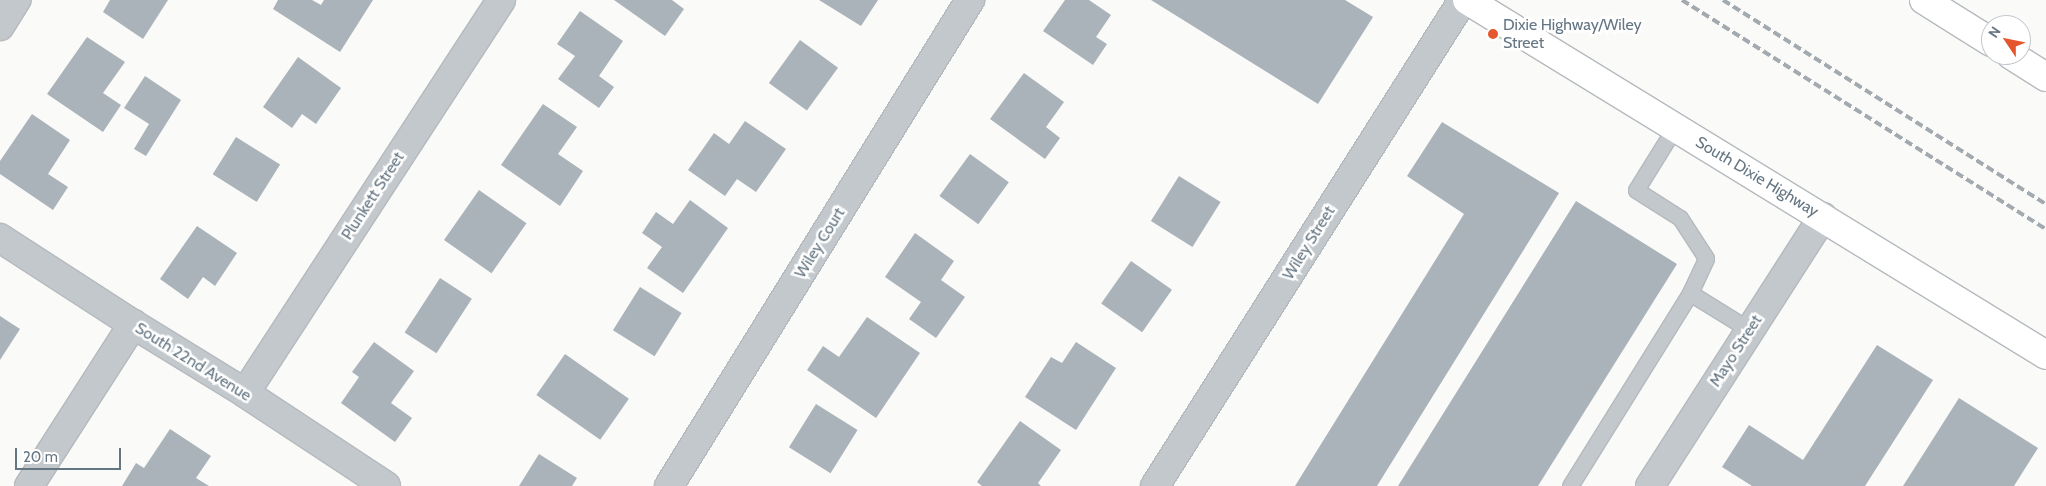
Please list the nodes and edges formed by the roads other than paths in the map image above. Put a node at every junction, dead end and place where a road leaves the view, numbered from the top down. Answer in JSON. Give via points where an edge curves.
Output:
{"nodes":[{"id":1,"x":16,"y":0,"type":"edge"},
{"id":2,"x":501,"y":0,"type":"edge"},
{"id":3,"x":970,"y":0,"type":"edge"},
{"id":4,"x":1463,"y":0,"type":"edge"},
{"id":5,"x":1467,"y":0,"type":"edge"},
{"id":6,"x":1924,"y":0,"type":"edge"},
{"id":7,"x":0,"y":26,"type":"edge"},
{"id":8,"x":1981,"y":36,"type":"edge"},
{"id":9,"x":2027,"y":65,"type":"edge"},
{"id":10,"x":2046,"y":77,"type":"edge"},
{"id":11,"x":1675,"y":126,"type":"junction"},
{"id":12,"x":1823,"y":217,"type":"junction"},
{"id":13,"x":0,"y":238,"type":"edge"},
{"id":14,"x":1690,"y":293,"type":"junction"},
{"id":15,"x":133,"y":324,"type":"junction"},
{"id":16,"x":1750,"y":330,"type":"junction"},
{"id":17,"x":2046,"y":354,"type":"edge"},
{"id":18,"x":245,"y":393,"type":"junction"},
{"id":19,"x":29,"y":486,"type":"edge"},
{"id":20,"x":386,"y":486,"type":"edge"},
{"id":21,"x":669,"y":486,"type":"edge"},
{"id":22,"x":1155,"y":486,"type":"edge"},
{"id":23,"x":1570,"y":486,"type":"edge"},
{"id":24,"x":1650,"y":486,"type":"edge"}],
"edges":[{"from":1,"to":7,"type":"street"},
{"from":2,"to":18,"type":"street","name":"Plunkett Street"},
{"from":3,"to":21,"type":"street","name":"Wiley Court"},
{"from":4,"to":22,"type":"street","name":"Wiley Street"},
{"from":5,"to":11,"type":"main road","name":"South Dixie Highway"},
{"from":6,"to":8,"type":"main road"},
{"from":9,"to":10,"type":"main road"},
{"from":11,"to":12,"type":"main road","name":"South Dixie Highway"},
{"from":11,"to":14,"type":"lane","via":[[1636,190],[1680,218],[1706,258]]},
{"from":12,"to":16,"type":"street","name":"Mayo Street"},
{"from":12,"to":17,"type":"main road","name":"South Dixie Highway"},
{"from":13,"to":15,"type":"street","name":"South 22nd Avenue"},
{"from":14,"to":16,"type":"lane"},
{"from":14,"to":23,"type":"lane"},
{"from":15,"to":18,"type":"street","name":"South 22nd Avenue"},
{"from":15,"to":19,"type":"street"},
{"from":16,"to":24,"type":"street","name":"Mayo Street"},
{"from":18,"to":20,"type":"street","name":"South 22nd Avenue"}]}
